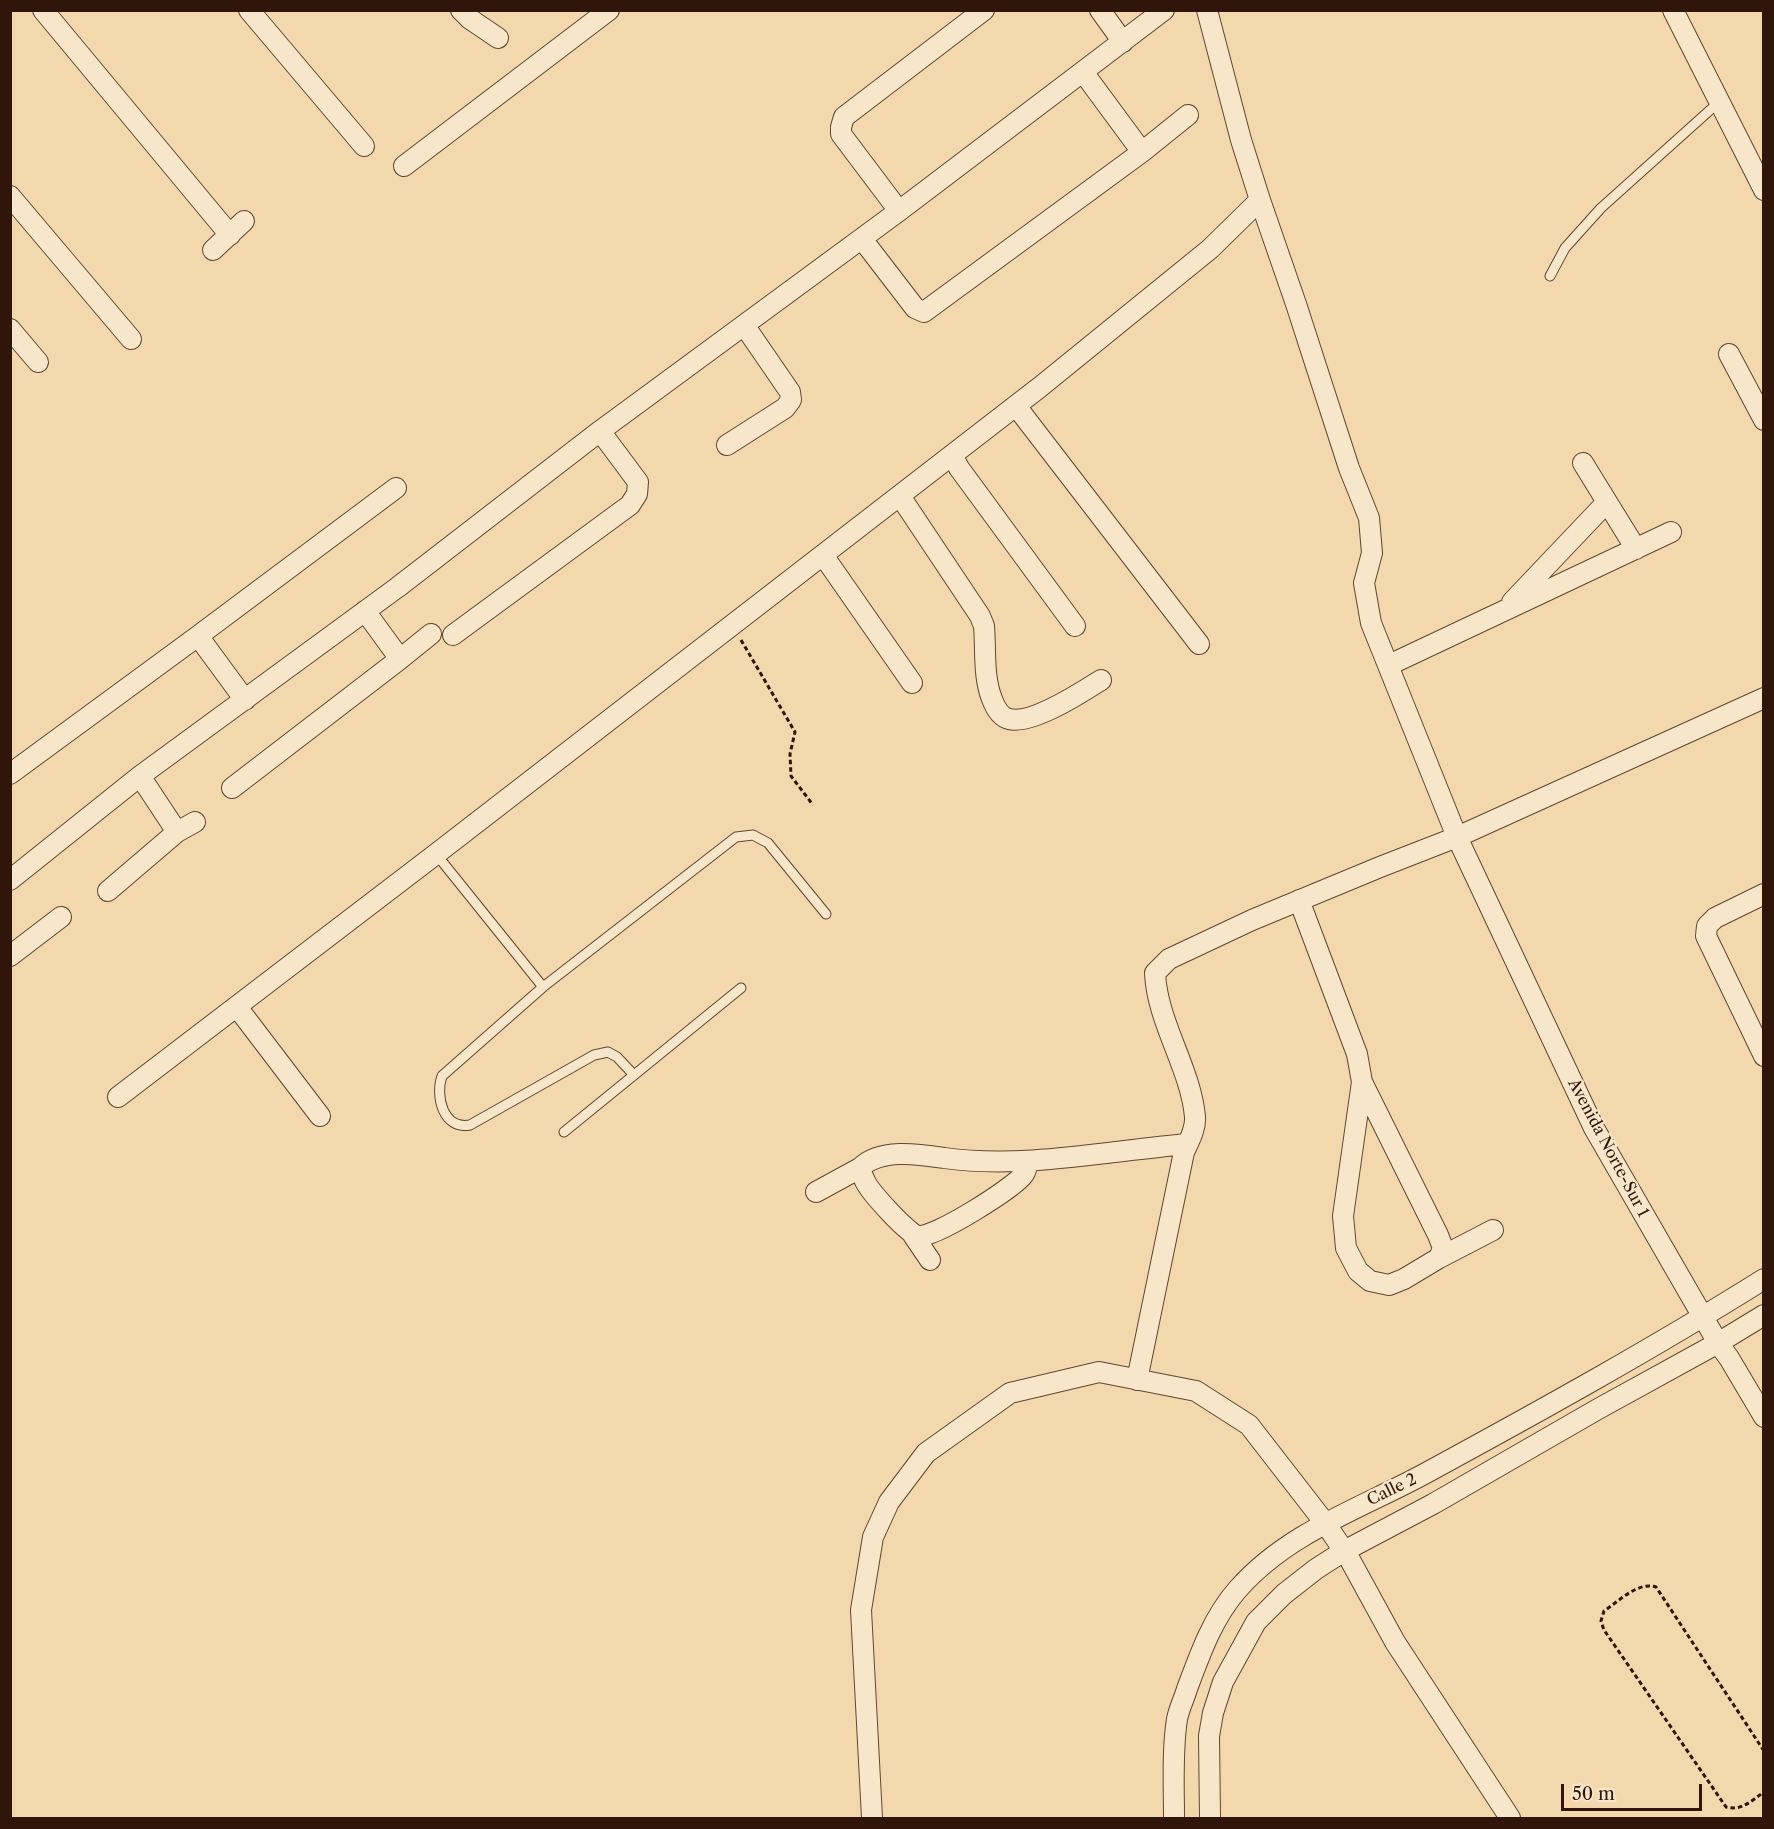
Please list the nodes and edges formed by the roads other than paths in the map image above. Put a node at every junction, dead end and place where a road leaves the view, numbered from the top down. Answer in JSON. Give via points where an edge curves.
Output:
{"nodes":[{"id":1,"x":43,"y":10,"type":"edge"},
{"id":2,"x":249,"y":10,"type":"edge"},
{"id":3,"x":461,"y":10,"type":"edge"},
{"id":4,"x":609,"y":10,"type":"edge"},
{"id":5,"x":984,"y":10,"type":"edge"},
{"id":6,"x":1100,"y":10,"type":"edge"},
{"id":7,"x":1164,"y":10,"type":"edge"},
{"id":8,"x":1207,"y":10,"type":"edge"},
{"id":9,"x":1673,"y":10,"type":"edge"},
{"id":10,"x":498,"y":38,"type":"dead end"},
{"id":11,"x":1123,"y":42,"type":"junction"},
{"id":12,"x":1083,"y":72,"type":"junction"},
{"id":13,"x":1719,"y":102,"type":"junction"},
{"id":14,"x":1188,"y":116,"type":"dead end"},
{"id":15,"x":364,"y":146,"type":"dead end"},
{"id":16,"x":1142,"y":152,"type":"junction"},
{"id":17,"x":404,"y":166,"type":"dead end"},
{"id":18,"x":1764,"y":190,"type":"edge"},
{"id":19,"x":10,"y":196,"type":"edge"},
{"id":20,"x":1260,"y":200,"type":"junction"},
{"id":21,"x":899,"y":212,"type":"junction"},
{"id":22,"x":244,"y":221,"type":"dead end"},
{"id":23,"x":230,"y":235,"type":"junction"},
{"id":24,"x":862,"y":239,"type":"junction"},
{"id":25,"x":213,"y":250,"type":"dead end"},
{"id":26,"x":1550,"y":276,"type":"dead end"},
{"id":27,"x":744,"y":325,"type":"junction"},
{"id":28,"x":10,"y":329,"type":"edge"},
{"id":29,"x":131,"y":339,"type":"dead end"},
{"id":30,"x":1729,"y":354,"type":"dead end"},
{"id":31,"x":38,"y":362,"type":"dead end"},
{"id":32,"x":1016,"y":406,"type":"junction"},
{"id":33,"x":1764,"y":420,"type":"edge"},
{"id":34,"x":600,"y":431,"type":"junction"},
{"id":35,"x":726,"y":445,"type":"dead end"},
{"id":36,"x":952,"y":455,"type":"junction"},
{"id":37,"x":1583,"y":463,"type":"dead end"},
{"id":38,"x":396,"y":488,"type":"dead end"},
{"id":39,"x":900,"y":496,"type":"junction"},
{"id":40,"x":1607,"y":502,"type":"junction"},
{"id":41,"x":1671,"y":532,"type":"dead end"},
{"id":42,"x":1636,"y":549,"type":"junction"},
{"id":43,"x":823,"y":555,"type":"junction"},
{"id":44,"x":1505,"y":610,"type":"junction"},
{"id":45,"x":365,"y":611,"type":"junction"},
{"id":46,"x":1075,"y":626,"type":"dead end"},
{"id":47,"x":431,"y":634,"type":"dead end"},
{"id":48,"x":453,"y":635,"type":"dead end"},
{"id":49,"x":198,"y":636,"type":"junction"},
{"id":50,"x":1199,"y":644,"type":"dead end"},
{"id":51,"x":400,"y":659,"type":"junction"},
{"id":52,"x":1389,"y":665,"type":"junction"},
{"id":53,"x":1101,"y":680,"type":"dead end"},
{"id":54,"x":912,"y":683,"type":"dead end"},
{"id":55,"x":1764,"y":698,"type":"edge"},
{"id":56,"x":245,"y":700,"type":"junction"},
{"id":57,"x":10,"y":774,"type":"edge"},
{"id":58,"x":140,"y":776,"type":"junction"},
{"id":59,"x":232,"y":788,"type":"dead end"},
{"id":60,"x":195,"y":822,"type":"dead end"},
{"id":61,"x":177,"y":832,"type":"junction"},
{"id":62,"x":1457,"y":837,"type":"junction"},
{"id":63,"x":436,"y":854,"type":"junction"},
{"id":64,"x":10,"y":880,"type":"edge"},
{"id":65,"x":108,"y":891,"type":"dead end"},
{"id":66,"x":1764,"y":894,"type":"edge"},
{"id":67,"x":1299,"y":900,"type":"junction"},
{"id":68,"x":826,"y":914,"type":"dead end"},
{"id":69,"x":61,"y":917,"type":"dead end"},
{"id":70,"x":10,"y":956,"type":"edge"},
{"id":71,"x":543,"y":987,"type":"junction"},
{"id":72,"x":741,"y":988,"type":"dead end"},
{"id":73,"x":237,"y":1007,"type":"junction"},
{"id":74,"x":1764,"y":1056,"type":"edge"},
{"id":75,"x":633,"y":1075,"type":"junction"},
{"id":76,"x":1362,"y":1082,"type":"junction"},
{"id":77,"x":118,"y":1097,"type":"dead end"},
{"id":78,"x":320,"y":1116,"type":"dead end"},
{"id":79,"x":564,"y":1132,"type":"dead end"},
{"id":80,"x":1390,"y":1137,"type":"junction"},
{"id":81,"x":1187,"y":1144,"type":"junction"},
{"id":82,"x":1353,"y":1144,"type":"junction"},
{"id":83,"x":1029,"y":1162,"type":"junction"},
{"id":84,"x":860,"y":1168,"type":"junction"},
{"id":85,"x":816,"y":1192,"type":"dead end"},
{"id":86,"x":1493,"y":1230,"type":"dead end"},
{"id":87,"x":913,"y":1235,"type":"junction"},
{"id":88,"x":1439,"y":1258,"type":"junction"},
{"id":89,"x":930,"y":1260,"type":"dead end"},
{"id":90,"x":1764,"y":1279,"type":"edge"},
{"id":91,"x":1764,"y":1315,"type":"edge"},
{"id":92,"x":1703,"y":1317,"type":"junction"},
{"id":93,"x":1718,"y":1343,"type":"junction"},
{"id":94,"x":1137,"y":1380,"type":"junction"},
{"id":95,"x":1764,"y":1417,"type":"edge"},
{"id":96,"x":1325,"y":1523,"type":"junction"},
{"id":97,"x":1344,"y":1551,"type":"junction"},
{"id":98,"x":872,"y":1818,"type":"edge"},
{"id":99,"x":1174,"y":1818,"type":"edge"},
{"id":100,"x":1210,"y":1818,"type":"edge"},
{"id":101,"x":1510,"y":1818,"type":"edge"}],
"edges":[{"from":1,"to":23,"type":"street"},
{"from":2,"to":15,"type":"street"},
{"from":3,"to":10,"type":"street"},
{"from":4,"to":17,"type":"street"},
{"from":5,"to":21,"type":"street","via":[[844,117],[842,134]]},
{"from":6,"to":11,"type":"street"},
{"from":7,"to":11,"type":"street"},
{"from":8,"to":20,"type":"street","name":"Avenida Norte-Sur 1"},
{"from":9,"to":13,"type":"street"},
{"from":11,"to":12,"type":"street"},
{"from":12,"to":16,"type":"street"},
{"from":12,"to":21,"type":"street"},
{"from":13,"to":18,"type":"street"},
{"from":13,"to":26,"type":"lane","via":[[1600,208],[1565,248]]},
{"from":14,"to":16,"type":"street"},
{"from":16,"to":24,"type":"street","via":[[924,312],[915,309]]},
{"from":19,"to":29,"type":"street"},
{"from":20,"to":32,"type":"street","via":[[1210,249]]},
{"from":20,"to":52,"type":"street","name":"Avenida Norte-Sur 1","via":[[1369,518],[1372,554],[1364,583],[1371,623]]},
{"from":21,"to":24,"type":"street"},
{"from":22,"to":23,"type":"street"},
{"from":23,"to":25,"type":"street"},
{"from":24,"to":27,"type":"street"},
{"from":27,"to":34,"type":"street"},
{"from":27,"to":35,"type":"street","via":[[790,392],[791,400],[785,408]]},
{"from":28,"to":31,"type":"street"},
{"from":30,"to":33,"type":"street"},
{"from":32,"to":36,"type":"street"},
{"from":32,"to":50,"type":"street"},
{"from":34,"to":45,"type":"street"},
{"from":34,"to":48,"type":"street","via":[[638,482],[630,505]]},
{"from":36,"to":39,"type":"street"},
{"from":36,"to":46,"type":"street"},
{"from":37,"to":40,"type":"street"},
{"from":38,"to":49,"type":"street"},
{"from":39,"to":43,"type":"street"},
{"from":39,"to":53,"type":"street","via":[[980,616],[991,697],[1002,715],[1022,719],[1049,710]]},
{"from":40,"to":42,"type":"street"},
{"from":40,"to":44,"type":"street"},
{"from":41,"to":42,"type":"street"},
{"from":42,"to":44,"type":"street"},
{"from":43,"to":54,"type":"street"},
{"from":43,"to":63,"type":"street"},
{"from":44,"to":52,"type":"street"},
{"from":45,"to":51,"type":"street"},
{"from":45,"to":56,"type":"street"},
{"from":47,"to":51,"type":"street"},
{"from":49,"to":56,"type":"street"},
{"from":49,"to":57,"type":"street"},
{"from":51,"to":59,"type":"street"},
{"from":52,"to":62,"type":"street","name":"Avenida Norte-Sur 1"},
{"from":55,"to":62,"type":"street"},
{"from":56,"to":58,"type":"street"},
{"from":58,"to":61,"type":"street"},
{"from":58,"to":64,"type":"street"},
{"from":60,"to":61,"type":"street"},
{"from":61,"to":65,"type":"street"},
{"from":62,"to":67,"type":"street"},
{"from":62,"to":92,"type":"street","name":"Avenida Norte-Sur 1","via":[[1594,1128]]},
{"from":63,"to":71,"type":"lane"},
{"from":63,"to":73,"type":"street"},
{"from":66,"to":74,"type":"street","via":[[1715,918],[1707,926],[1707,936]]},
{"from":67,"to":76,"type":"street","via":[[1357,1053]]},
{"from":67,"to":81,"type":"street","via":[[1169,959],[1155,973],[1155,992],[1195,1118]]},
{"from":68,"to":71,"type":"lane","via":[[768,843],[753,835],[736,837]]},
{"from":69,"to":70,"type":"street"},
{"from":71,"to":75,"type":"lane","via":[[442,1076],[438,1093],[450,1120],[470,1125],[594,1056],[608,1052]]},
{"from":72,"to":75,"type":"lane"},
{"from":73,"to":77,"type":"street"},
{"from":73,"to":78,"type":"street"},
{"from":75,"to":79,"type":"lane"},
{"from":76,"to":80,"type":"street"},
{"from":76,"to":82,"type":"street"},
{"from":80,"to":82,"type":"street","via":[[1370,1133]]},
{"from":80,"to":88,"type":"street","via":[[1438,1234],[1443,1248]]},
{"from":81,"to":83,"type":"street"},
{"from":81,"to":94,"type":"street"},
{"from":82,"to":88,"type":"street","via":[[1343,1216],[1346,1248],[1358,1271],[1370,1281],[1389,1285]]},
{"from":83,"to":84,"type":"street","via":[[900,1154],[867,1162]]},
{"from":83,"to":87,"type":"street","via":[[1024,1175],[974,1211],[936,1232],[922,1237]]},
{"from":84,"to":85,"type":"street"},
{"from":84,"to":87,"type":"street","via":[[865,1182]]},
{"from":86,"to":88,"type":"street"},
{"from":87,"to":89,"type":"street"},
{"from":90,"to":92,"type":"street","name":"Calle 2"},
{"from":91,"to":93,"type":"street"},
{"from":92,"to":93,"type":"street","name":"Avenida Norte-Sur 1"},
{"from":92,"to":96,"type":"street","name":"Calle 2","via":[[1424,1474]]},
{"from":93,"to":95,"type":"street","name":"Avenida Norte-Sur 1"},
{"from":93,"to":97,"type":"street"},
{"from":94,"to":96,"type":"street","via":[[1196,1391],[1249,1425]]},
{"from":94,"to":98,"type":"street","via":[[1099,1372],[1010,1392],[926,1453],[889,1502],[873,1537],[861,1610]]},
{"from":96,"to":97,"type":"street"},
{"from":96,"to":99,"type":"street","name":"Calle 2","via":[[1263,1565],[1218,1616],[1178,1717]]},
{"from":97,"to":100,"type":"street","via":[[1284,1594],[1256,1622],[1237,1655],[1220,1692],[1209,1736]]},
{"from":97,"to":101,"type":"street","via":[[1395,1642]]}]}
